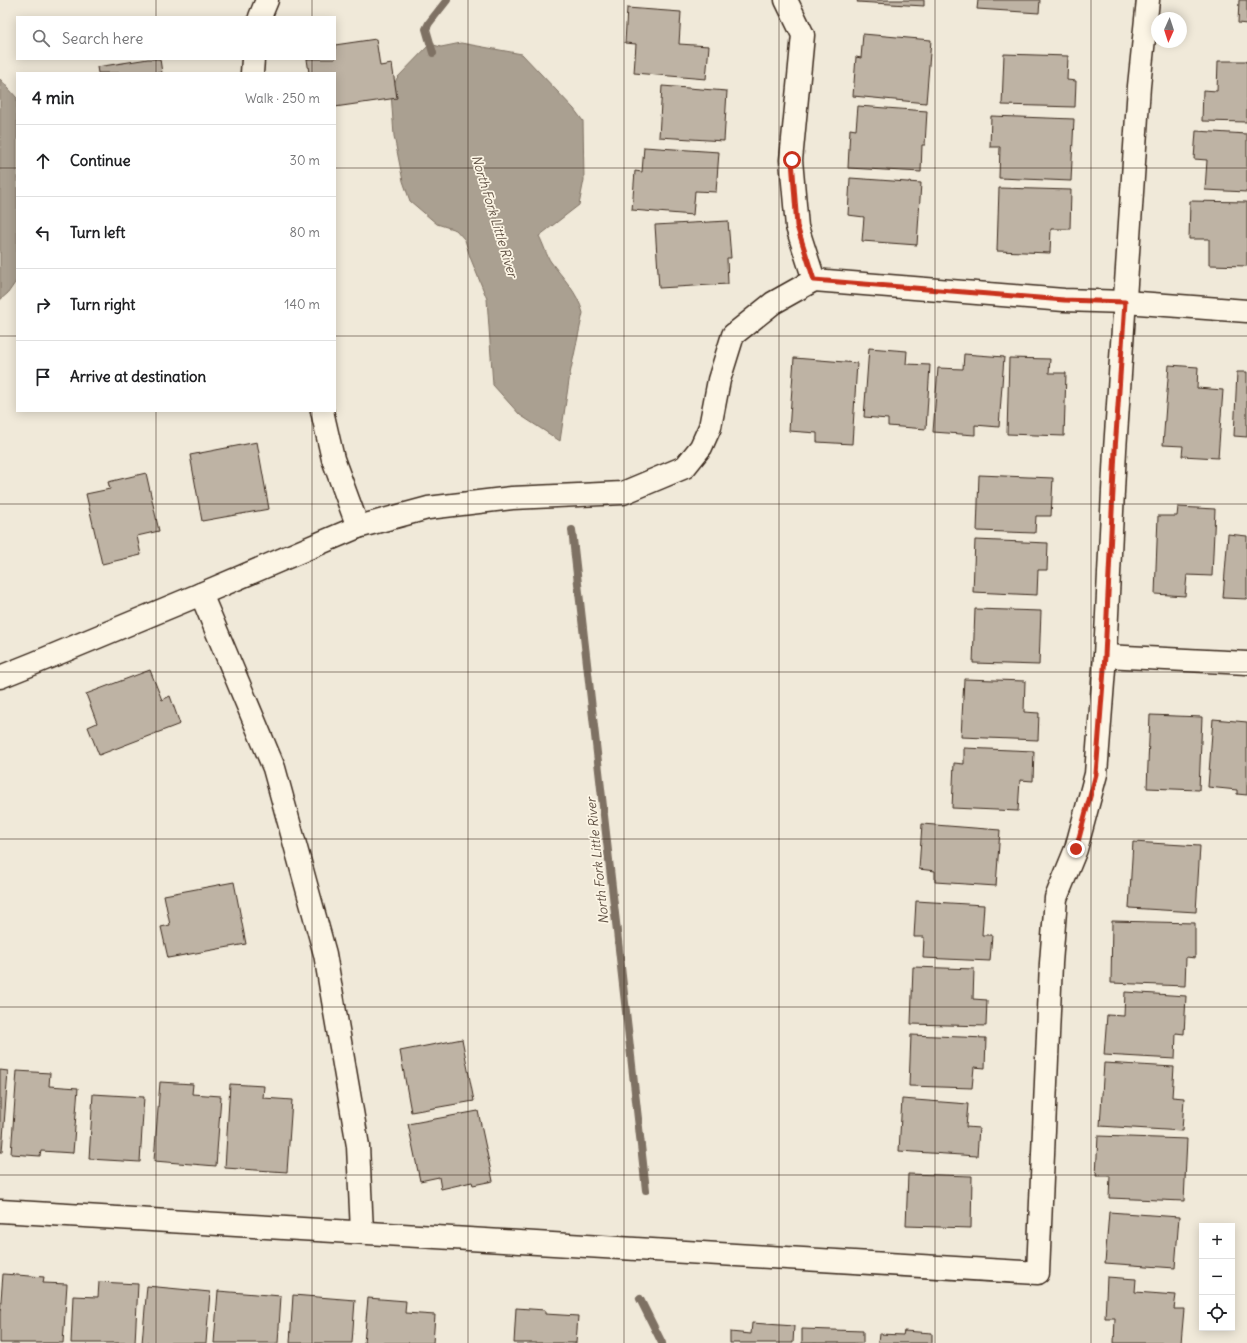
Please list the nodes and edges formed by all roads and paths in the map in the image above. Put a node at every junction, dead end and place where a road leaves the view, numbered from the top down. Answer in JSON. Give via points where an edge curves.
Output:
{"nodes":[{"id":1,"x":267,"y":0,"type":"edge"},
{"id":2,"x":786,"y":0,"type":"edge"},
{"id":3,"x":1148,"y":0,"type":"edge"},
{"id":4,"x":260,"y":16,"type":"edge"},
{"id":5,"x":253,"y":60,"type":"edge"},
{"id":6,"x":252,"y":72,"type":"edge"},
{"id":7,"x":814,"y":280,"type":"junction"},
{"id":8,"x":1125,"y":302,"type":"junction"},
{"id":9,"x":1247,"y":311,"type":"edge"},
{"id":10,"x":322,"y":412,"type":"edge"},
{"id":11,"x":358,"y":526,"type":"junction"},
{"id":12,"x":201,"y":594,"type":"junction"},
{"id":13,"x":1105,"y":656,"type":"junction"},
{"id":14,"x":1247,"y":663,"type":"edge"},
{"id":15,"x":0,"y":677,"type":"edge"},
{"id":16,"x":0,"y":1211,"type":"edge"},
{"id":17,"x":362,"y":1232,"type":"junction"}],
"edges":[{"from":1,"to":4,"type":"street"},
{"from":2,"to":7,"type":"street","via":[[803,35],[792,160],[797,226]]},
{"from":3,"to":8,"type":"street","via":[[1139,86]]},
{"from":5,"to":6,"type":"street"},
{"from":7,"to":8,"type":"street","via":[[1064,300]]},
{"from":7,"to":11,"type":"street","via":[[773,303],[733,335],[719,380],[710,426],[701,447],[685,467],[623,492],[512,498],[428,508]]},
{"from":8,"to":9,"type":"street"},
{"from":8,"to":13,"type":"street"},
{"from":10,"to":11,"type":"street","via":[[332,460]]},
{"from":11,"to":12,"type":"street"},
{"from":12,"to":15,"type":"street"},
{"from":12,"to":17,"type":"street","via":[[274,768],[325,954],[358,1146]]},
{"from":13,"to":14,"type":"street"},
{"from":13,"to":17,"type":"street","via":[[1096,774],[1076,849],[1056,898],[1038,1273]]},
{"from":16,"to":17,"type":"street"}]}
